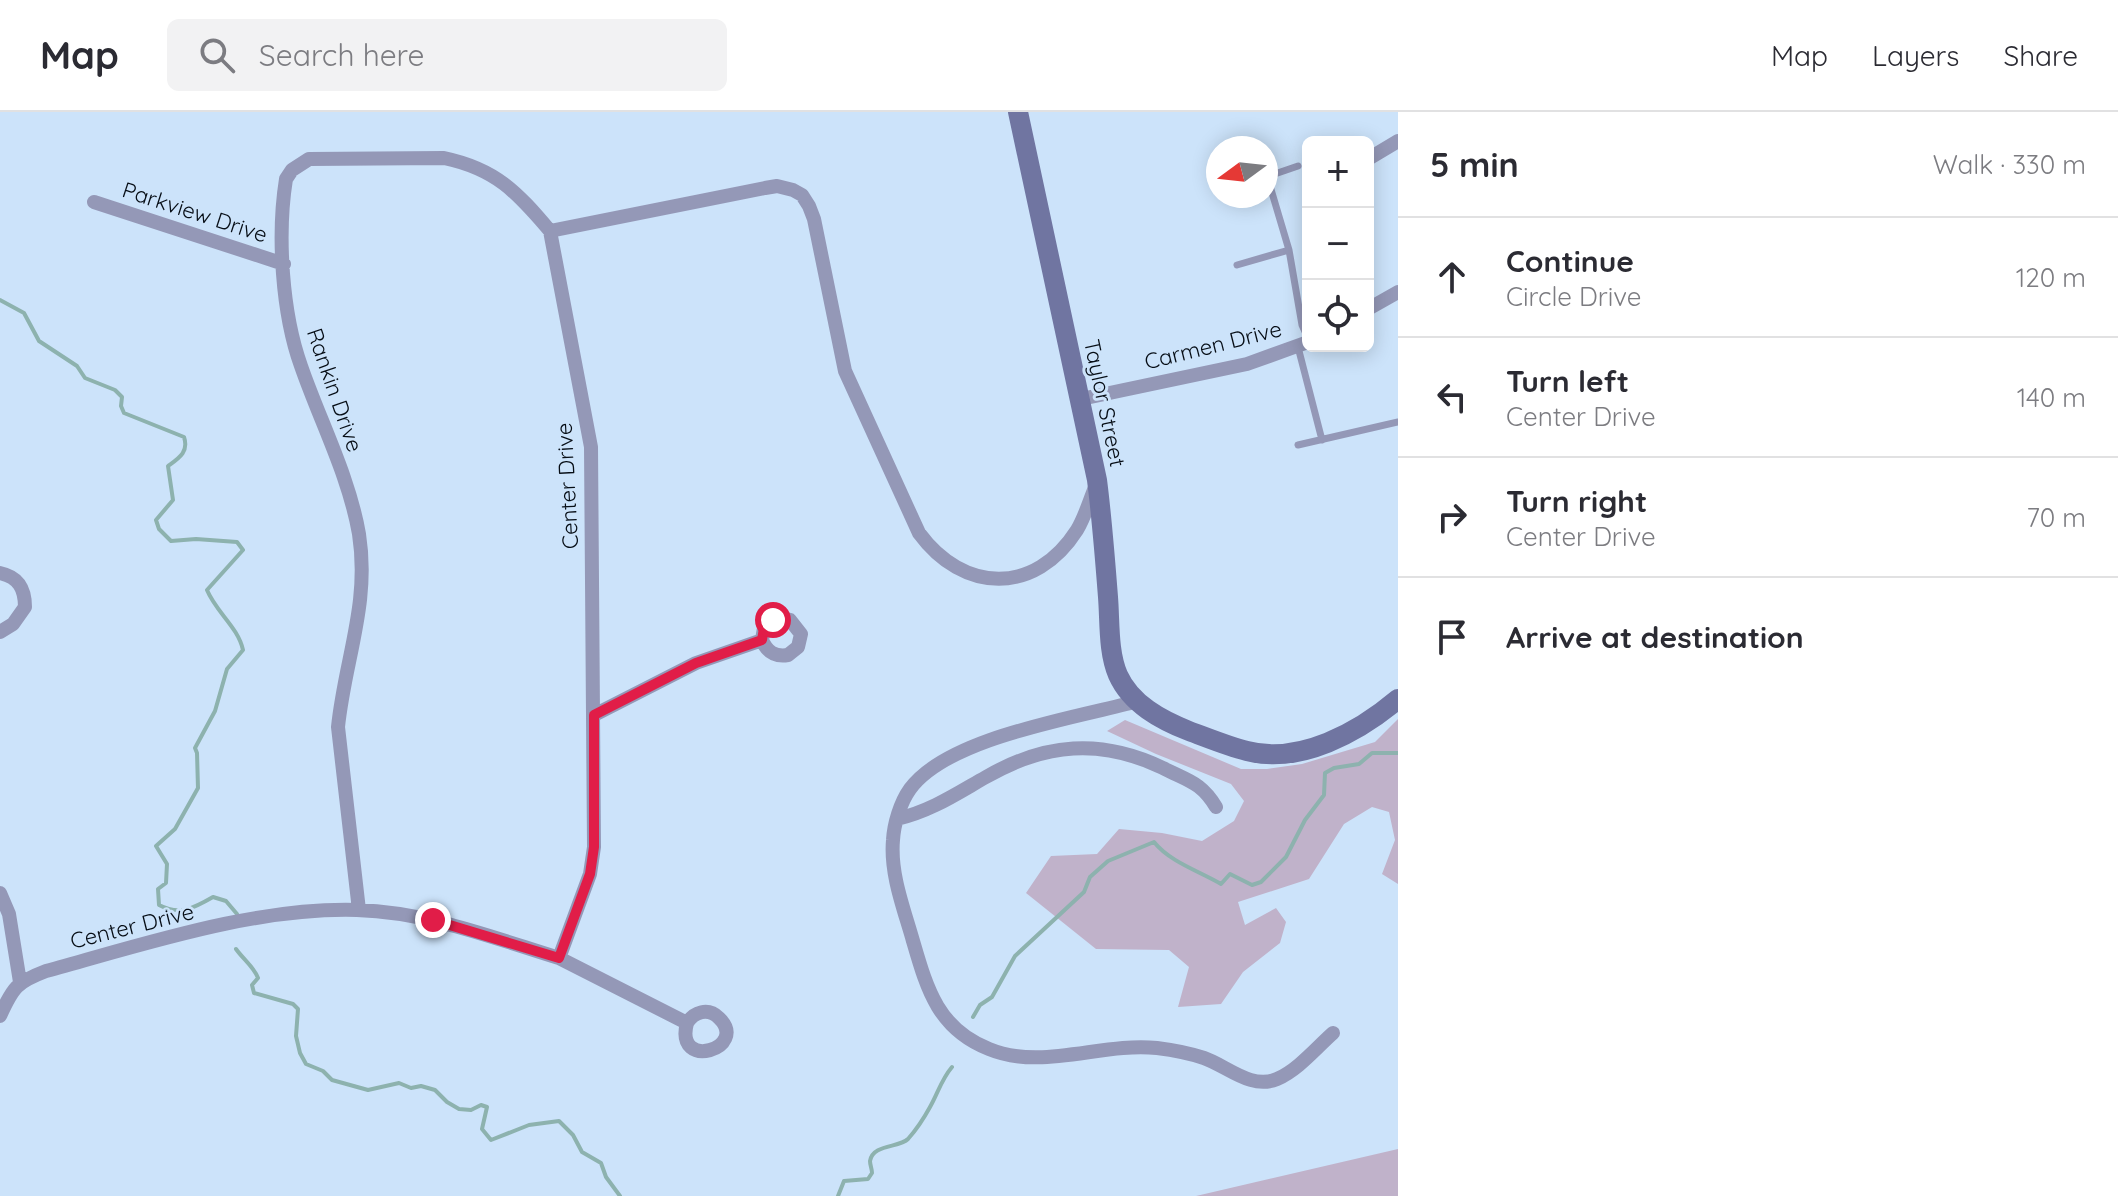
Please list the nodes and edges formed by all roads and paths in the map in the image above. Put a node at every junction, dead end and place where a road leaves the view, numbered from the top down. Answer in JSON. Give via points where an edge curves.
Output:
{"nodes":[{"id":1,"x":1018,"y":112,"type":"edge"},
{"id":2,"x":1398,"y":141,"type":"edge"},
{"id":3,"x":1374,"y":155,"type":"edge"},
{"id":4,"x":1298,"y":166,"type":"dead end"},
{"id":5,"x":1278,"y":173,"type":"edge"},
{"id":6,"x":94,"y":202,"type":"dead end"},
{"id":7,"x":1276,"y":208,"type":"edge"},
{"id":8,"x":550,"y":231,"type":"junction"},
{"id":9,"x":1289,"y":250,"type":"junction"},
{"id":10,"x":284,"y":264,"type":"junction"},
{"id":11,"x":1237,"y":265,"type":"dead end"},
{"id":12,"x":1398,"y":292,"type":"edge"},
{"id":13,"x":1374,"y":306,"type":"edge"},
{"id":14,"x":1302,"y":325,"type":"edge"},
{"id":15,"x":1302,"y":343,"type":"edge"},
{"id":16,"x":1307,"y":352,"type":"edge"},
{"id":17,"x":1081,"y":399,"type":"junction"},
{"id":18,"x":1398,"y":422,"type":"edge"},
{"id":19,"x":1322,"y":440,"type":"junction"},
{"id":20,"x":1298,"y":445,"type":"dead end"},
{"id":21,"x":1097,"y":480,"type":"junction"},
{"id":22,"x":0,"y":573,"type":"edge"},
{"id":23,"x":0,"y":632,"type":"edge"},
{"id":24,"x":762,"y":640,"type":"dead end"},
{"id":25,"x":1398,"y":699,"type":"edge"},
{"id":26,"x":1138,"y":701,"type":"junction"},
{"id":27,"x":594,"y":715,"type":"junction"},
{"id":28,"x":1216,"y":807,"type":"dead end"},
{"id":29,"x":897,"y":819,"type":"junction"},
{"id":30,"x":0,"y":893,"type":"edge"},
{"id":31,"x":359,"y":910,"type":"junction"},
{"id":32,"x":559,"y":958,"type":"junction"},
{"id":33,"x":20,"y":982,"type":"junction"},
{"id":34,"x":0,"y":1016,"type":"edge"},
{"id":35,"x":687,"y":1023,"type":"dead end"},
{"id":36,"x":1333,"y":1033,"type":"dead end"}],
"edges":[{"from":1,"to":17,"type":"street","name":"Taylor Street"},
{"from":2,"to":3,"type":"street"},
{"from":4,"to":5,"type":"lane"},
{"from":6,"to":10,"type":"street","name":"Parkview Drive"},
{"from":7,"to":9,"type":"lane"},
{"from":8,"to":10,"type":"street","name":"Rankin Drive","via":[[504,182],[466,163],[444,158],[309,159],[286,179]]},
{"from":8,"to":21,"type":"street","via":[[777,186],[802,195],[814,219],[850,387],[919,533],[956,569],[993,579],[1045,565],[1077,530]]},
{"from":8,"to":27,"type":"street","name":"Center Drive","via":[[591,447]]},
{"from":9,"to":11,"type":"lane"},
{"from":9,"to":14,"type":"lane"},
{"from":10,"to":31,"type":"street","name":"Rankin Drive","via":[[292,339],[352,504],[361,547],[359,619],[338,727]]},
{"from":12,"to":13,"type":"street"},
{"from":15,"to":17,"type":"street","name":"Carmen Drive","via":[[1247,364]]},
{"from":16,"to":19,"type":"lane"},
{"from":17,"to":21,"type":"street","name":"Taylor Street"},
{"from":18,"to":19,"type":"lane"},
{"from":19,"to":20,"type":"lane"},
{"from":21,"to":26,"type":"street","name":"Taylor Street","via":[[1113,659],[1123,684]]},
{"from":22,"to":23,"type":"street","via":[[22,587],[25,607]]},
{"from":24,"to":27,"type":"street","via":[[696,663]]},
{"from":25,"to":26,"type":"street","via":[[1344,734],[1276,755],[1248,752],[1196,734]]},
{"from":26,"to":29,"type":"street","via":[[965,751],[910,788]]},
{"from":27,"to":32,"type":"street","name":"Center Drive","via":[[594,847],[590,874]]},
{"from":28,"to":29,"type":"street","via":[[1205,789],[1142,758],[1091,747],[1011,765],[936,806]]},
{"from":29,"to":36,"type":"street","via":[[894,870],[926,986],[958,1032],[990,1050],[1030,1057],[1155,1048],[1205,1059],[1263,1082],[1288,1073]]},
{"from":30,"to":33,"type":"street","via":[[9,914]]},
{"from":31,"to":32,"type":"street","name":"Center Drive","via":[[433,920]]},
{"from":31,"to":33,"type":"street","name":"Center Drive","via":[[288,913],[217,927]]},
{"from":32,"to":35,"type":"street"},
{"from":33,"to":34,"type":"street"}]}
